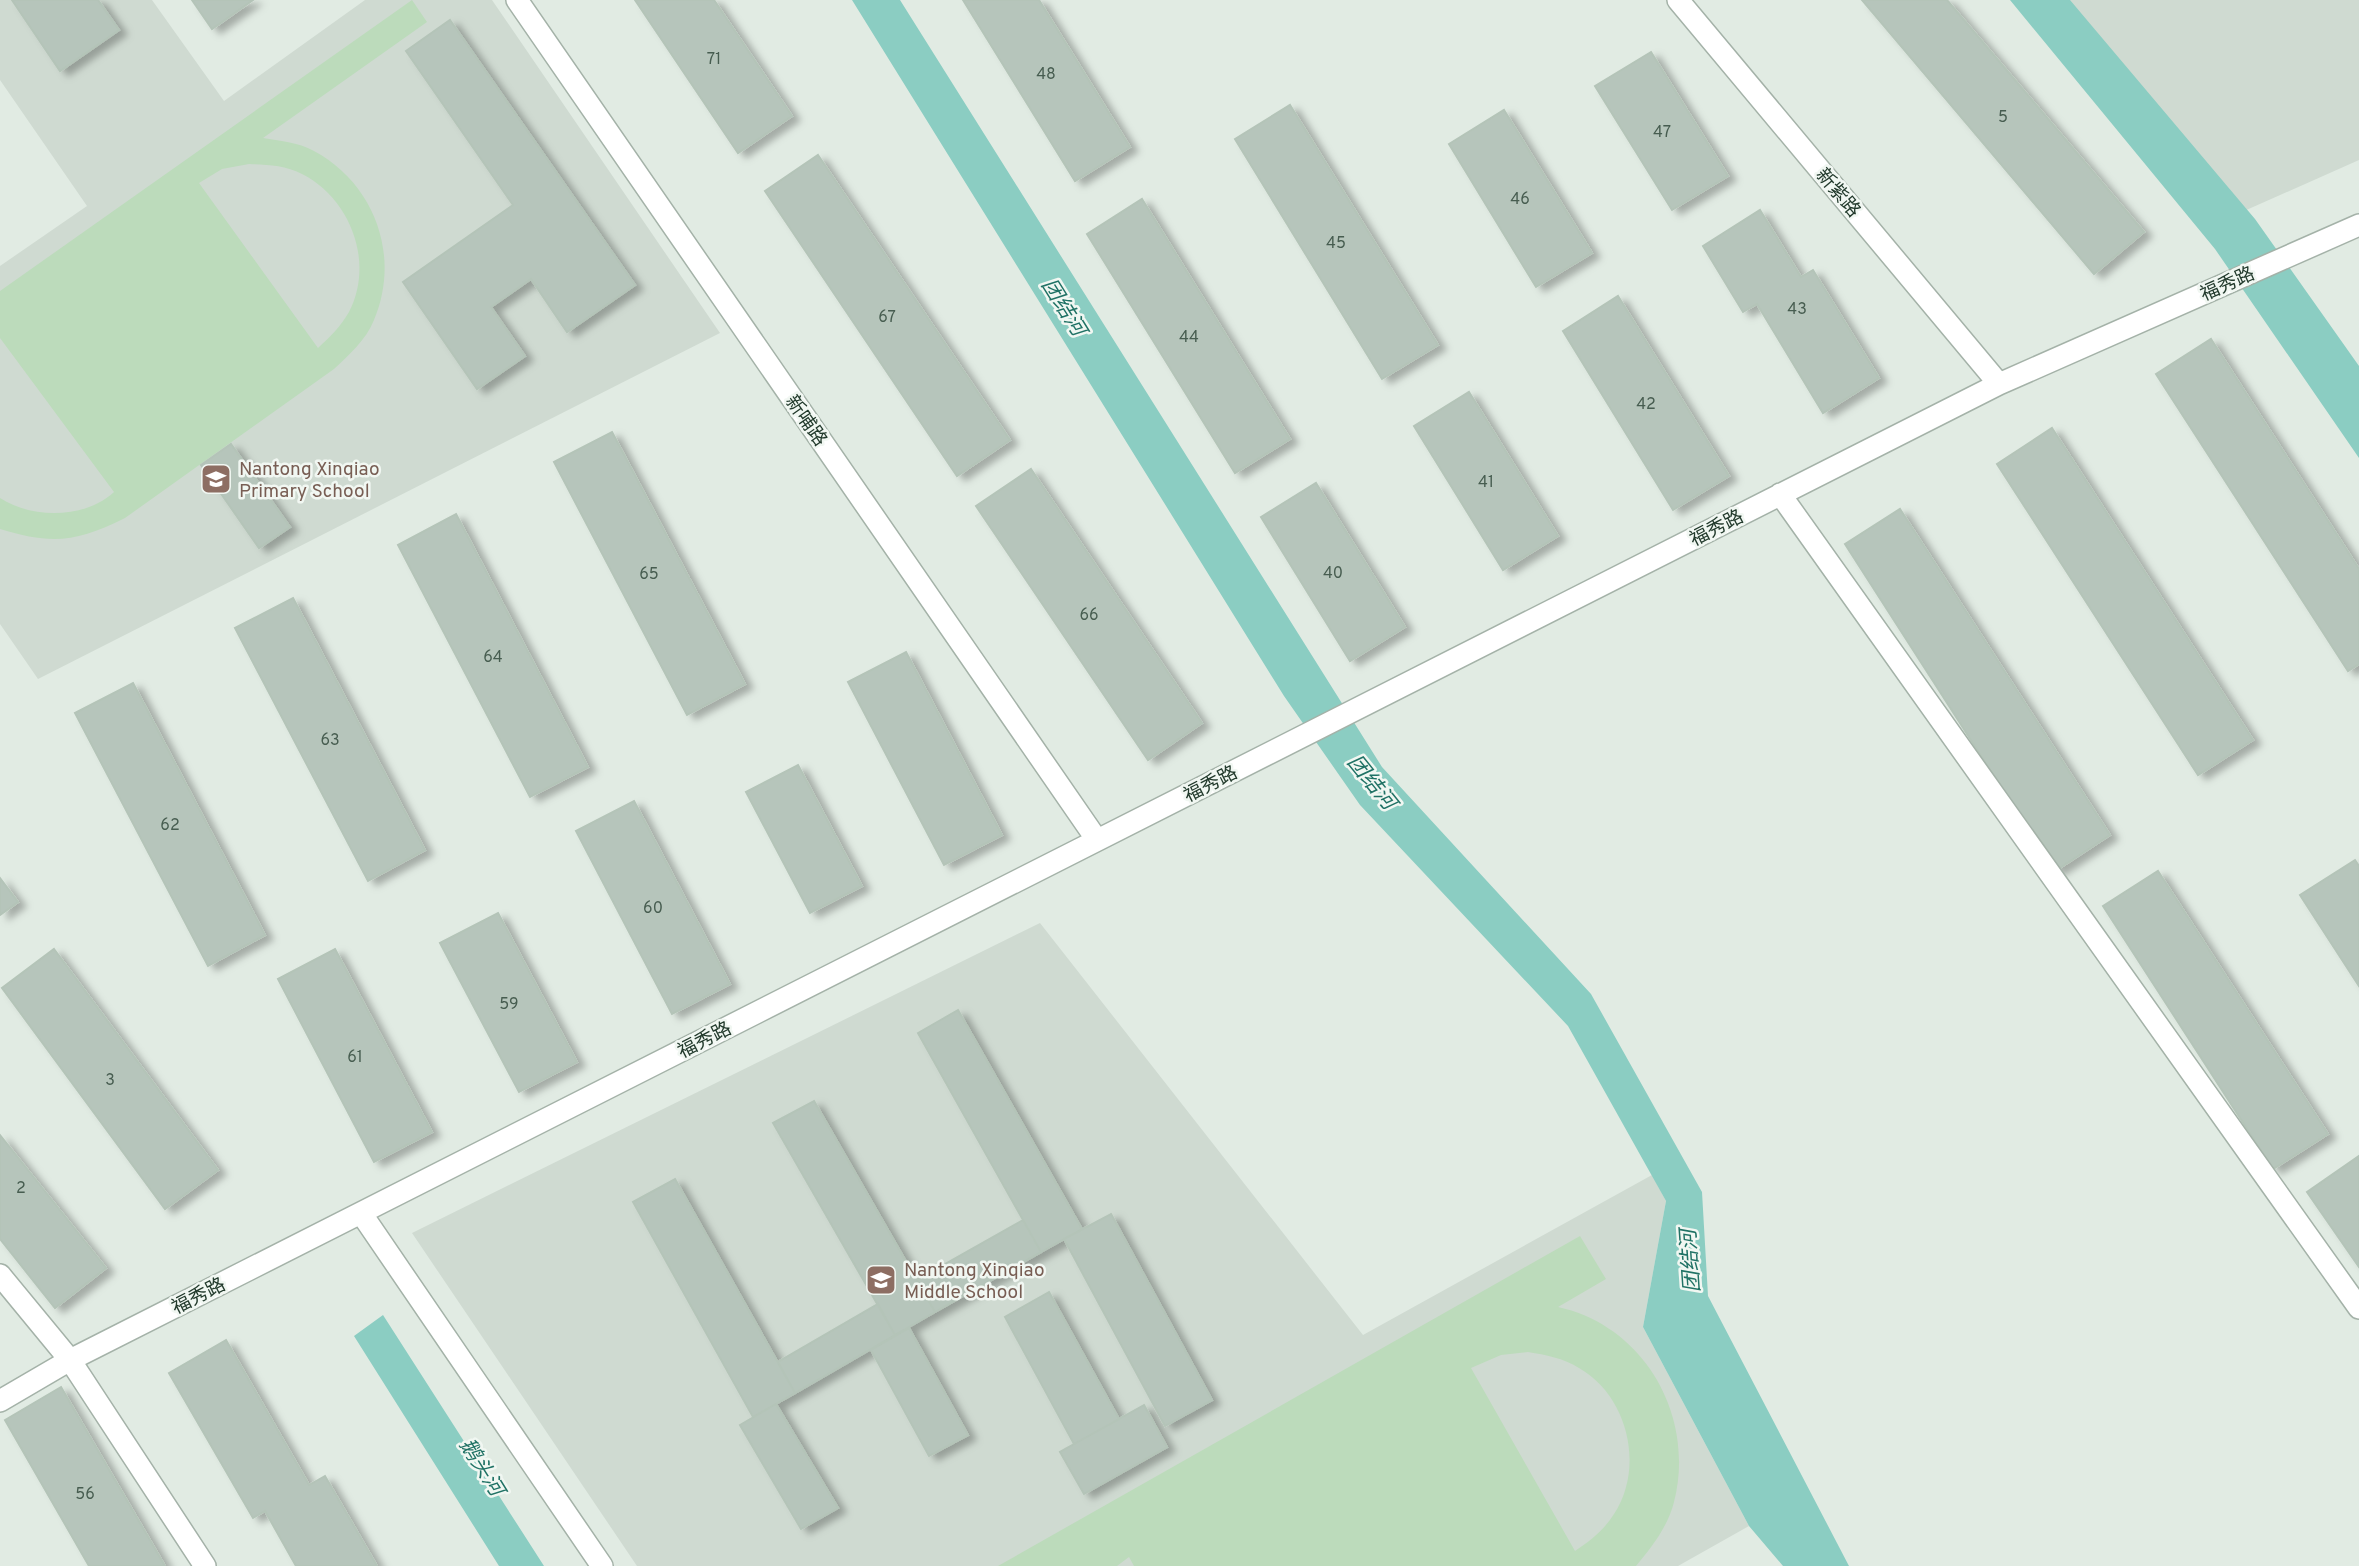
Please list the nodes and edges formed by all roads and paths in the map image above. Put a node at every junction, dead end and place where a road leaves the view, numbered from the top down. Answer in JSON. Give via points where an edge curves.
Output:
{"nodes":[{"id":1,"x":517,"y":0,"type":"edge"},
{"id":2,"x":1678,"y":0,"type":"edge"},
{"id":3,"x":2359,"y":225,"type":"edge"},
{"id":4,"x":1999,"y":384,"type":"junction"},
{"id":5,"x":1780,"y":494,"type":"junction"},
{"id":6,"x":1097,"y":840,"type":"junction"},
{"id":7,"x":360,"y":1213,"type":"junction"},
{"id":8,"x":0,"y":1275,"type":"edge"},
{"id":9,"x":2359,"y":1308,"type":"edge"},
{"id":10,"x":70,"y":1360,"type":"junction"},
{"id":11,"x":0,"y":1401,"type":"edge"},
{"id":12,"x":205,"y":1566,"type":"edge"},
{"id":13,"x":603,"y":1566,"type":"edge"}],
"edges":[{"from":1,"to":6,"type":"street","name":"新哺路"},
{"from":2,"to":4,"type":"street","name":"新紫路"},
{"from":3,"to":4,"type":"street","name":"福秀路"},
{"from":4,"to":5,"type":"street","name":"福秀路"},
{"from":5,"to":6,"type":"street","name":"福秀路"},
{"from":5,"to":9,"type":"street"},
{"from":6,"to":7,"type":"street","name":"福秀路"},
{"from":7,"to":10,"type":"street","name":"福秀路"},
{"from":7,"to":13,"type":"street"},
{"from":8,"to":10,"type":"street"},
{"from":10,"to":11,"type":"street","name":"福秀路"},
{"from":10,"to":12,"type":"street"}]}
